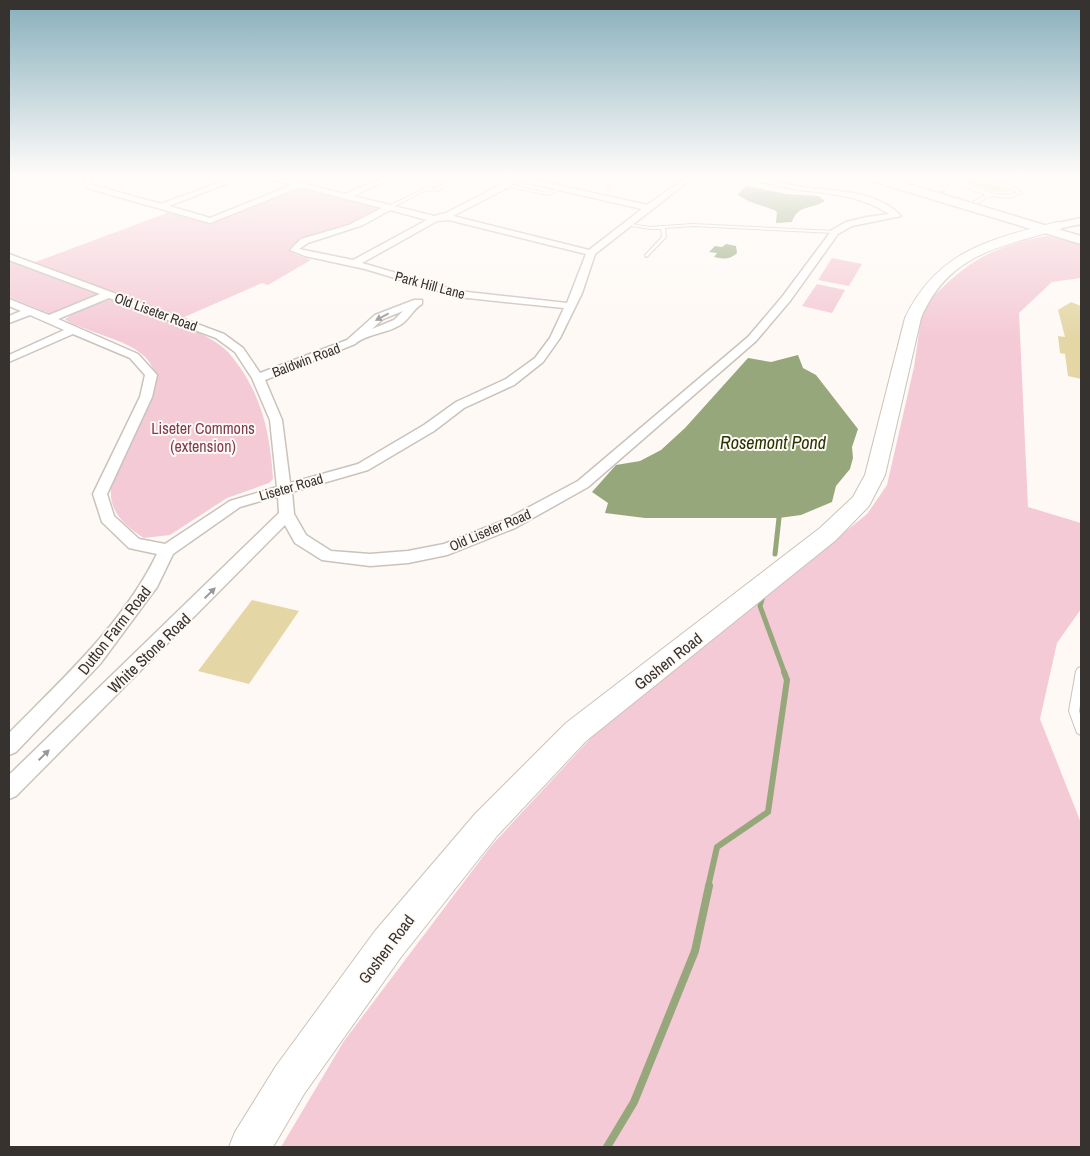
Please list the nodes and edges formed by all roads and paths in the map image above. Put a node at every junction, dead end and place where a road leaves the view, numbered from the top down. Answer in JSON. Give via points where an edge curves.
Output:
{"nodes":[{"id":1,"x":342,"y":230,"type":"edge"},
{"id":2,"x":414,"y":230,"type":"edge"},
{"id":3,"x":497,"y":230,"type":"edge"},
{"id":4,"x":619,"y":230,"type":"edge"},
{"id":5,"x":663,"y":230,"type":"edge"},
{"id":6,"x":793,"y":230,"type":"edge"},
{"id":7,"x":839,"y":230,"type":"edge"},
{"id":8,"x":1045,"y":230,"type":"edge"},
{"id":9,"x":1057,"y":230,"type":"edge"},
{"id":10,"x":1061,"y":230,"type":"edge"},
{"id":11,"x":835,"y":232,"type":"junction"},
{"id":12,"x":1081,"y":234,"type":"edge"},
{"id":13,"x":1081,"y":240,"type":"edge"},
{"id":14,"x":591,"y":253,"type":"junction"},
{"id":15,"x":647,"y":256,"type":"dead end"},
{"id":16,"x":9,"y":257,"type":"edge"},
{"id":17,"x":355,"y":263,"type":"junction"},
{"id":18,"x":436,"y":289,"type":"junction"},
{"id":19,"x":107,"y":295,"type":"junction"},
{"id":20,"x":9,"y":302,"type":"edge"},
{"id":21,"x":569,"y":306,"type":"junction"},
{"id":22,"x":30,"y":311,"type":"junction"},
{"id":23,"x":9,"y":320,"type":"edge"},
{"id":24,"x":49,"y":320,"type":"junction"},
{"id":25,"x":75,"y":329,"type":"junction"},
{"id":26,"x":352,"y":341,"type":"joint"},
{"id":27,"x":9,"y":359,"type":"edge"},
{"id":28,"x":258,"y":378,"type":"junction"},
{"id":29,"x":284,"y":488,"type":"junction"},
{"id":30,"x":287,"y":514,"type":"junction"},
{"id":31,"x":167,"y":550,"type":"junction"},
{"id":32,"x":1081,"y":671,"type":"edge"},
{"id":33,"x":1081,"y":730,"type":"edge"},
{"id":34,"x":9,"y":746,"type":"edge"},
{"id":35,"x":9,"y":789,"type":"edge"},
{"id":36,"x":250,"y":1147,"type":"edge"}],
"edges":[{"from":1,"to":17,"type":"street","name":"Park Hill Lane","via":[[306,240],[294,250],[312,257]]},
{"from":2,"to":17,"type":"street"},
{"from":3,"to":14,"type":"street"},
{"from":4,"to":14,"type":"street"},
{"from":5,"to":15,"type":"lane","via":[[664,237]]},
{"from":6,"to":11,"type":"lane"},
{"from":7,"to":11,"type":"street","name":"Old Liseter Road"},
{"from":8,"to":36,"type":"main road","name":"Goshen Road","via":[[986,247],[957,262],[935,281],[923,296],[913,318],[874,474],[860,501],[828,534],[576,732],[486,825],[388,944],[290,1080]]},
{"from":9,"to":13,"type":"main road"},
{"from":10,"to":12,"type":"main road"},
{"from":11,"to":30,"type":"street","name":"Old Liseter Road","via":[[786,299],[729,360],[583,484],[510,524],[447,549],[370,560],[328,556],[300,539]]},
{"from":14,"to":21,"type":"street","name":"Liseter Road"},
{"from":16,"to":19,"type":"street","name":"Old Liseter Road"},
{"from":17,"to":18,"type":"street","name":"Park Hill Lane"},
{"from":18,"to":21,"type":"street","name":"Park Hill Lane"},
{"from":18,"to":26,"type":"street","name":"Baldwin Road","via":[[398,322]]},
{"from":19,"to":24,"type":"street"},
{"from":19,"to":28,"type":"street","name":"Old Liseter Road","via":[[220,336],[239,350]]},
{"from":20,"to":22,"type":"street"},
{"from":21,"to":29,"type":"street","name":"Liseter Road","via":[[555,338],[539,360],[510,382],[460,405],[429,428],[363,467]]},
{"from":22,"to":23,"type":"street"},
{"from":22,"to":24,"type":"street"},
{"from":24,"to":25,"type":"street"},
{"from":25,"to":27,"type":"street"},
{"from":25,"to":31,"type":"street","via":[[134,356],[151,375],[146,397],[100,494],[107,518],[134,544]]},
{"from":26,"to":28,"type":"street","name":"Baldwin Road"},
{"from":28,"to":29,"type":"street","name":"Old Liseter Road","via":[[276,420]]},
{"from":29,"to":30,"type":"street","name":"Old Liseter Road"},
{"from":29,"to":31,"type":"street","name":"Liseter Road","via":[[235,504]]},
{"from":35,"to":30,"type":"street","name":"White Stone Road","one_way":true},
{"from":31,"to":34,"type":"street","name":"Dutton Farm Road","via":[[151,583],[94,659]]},
{"from":32,"to":33,"type":"lane","via":[[1074,711]]}]}
